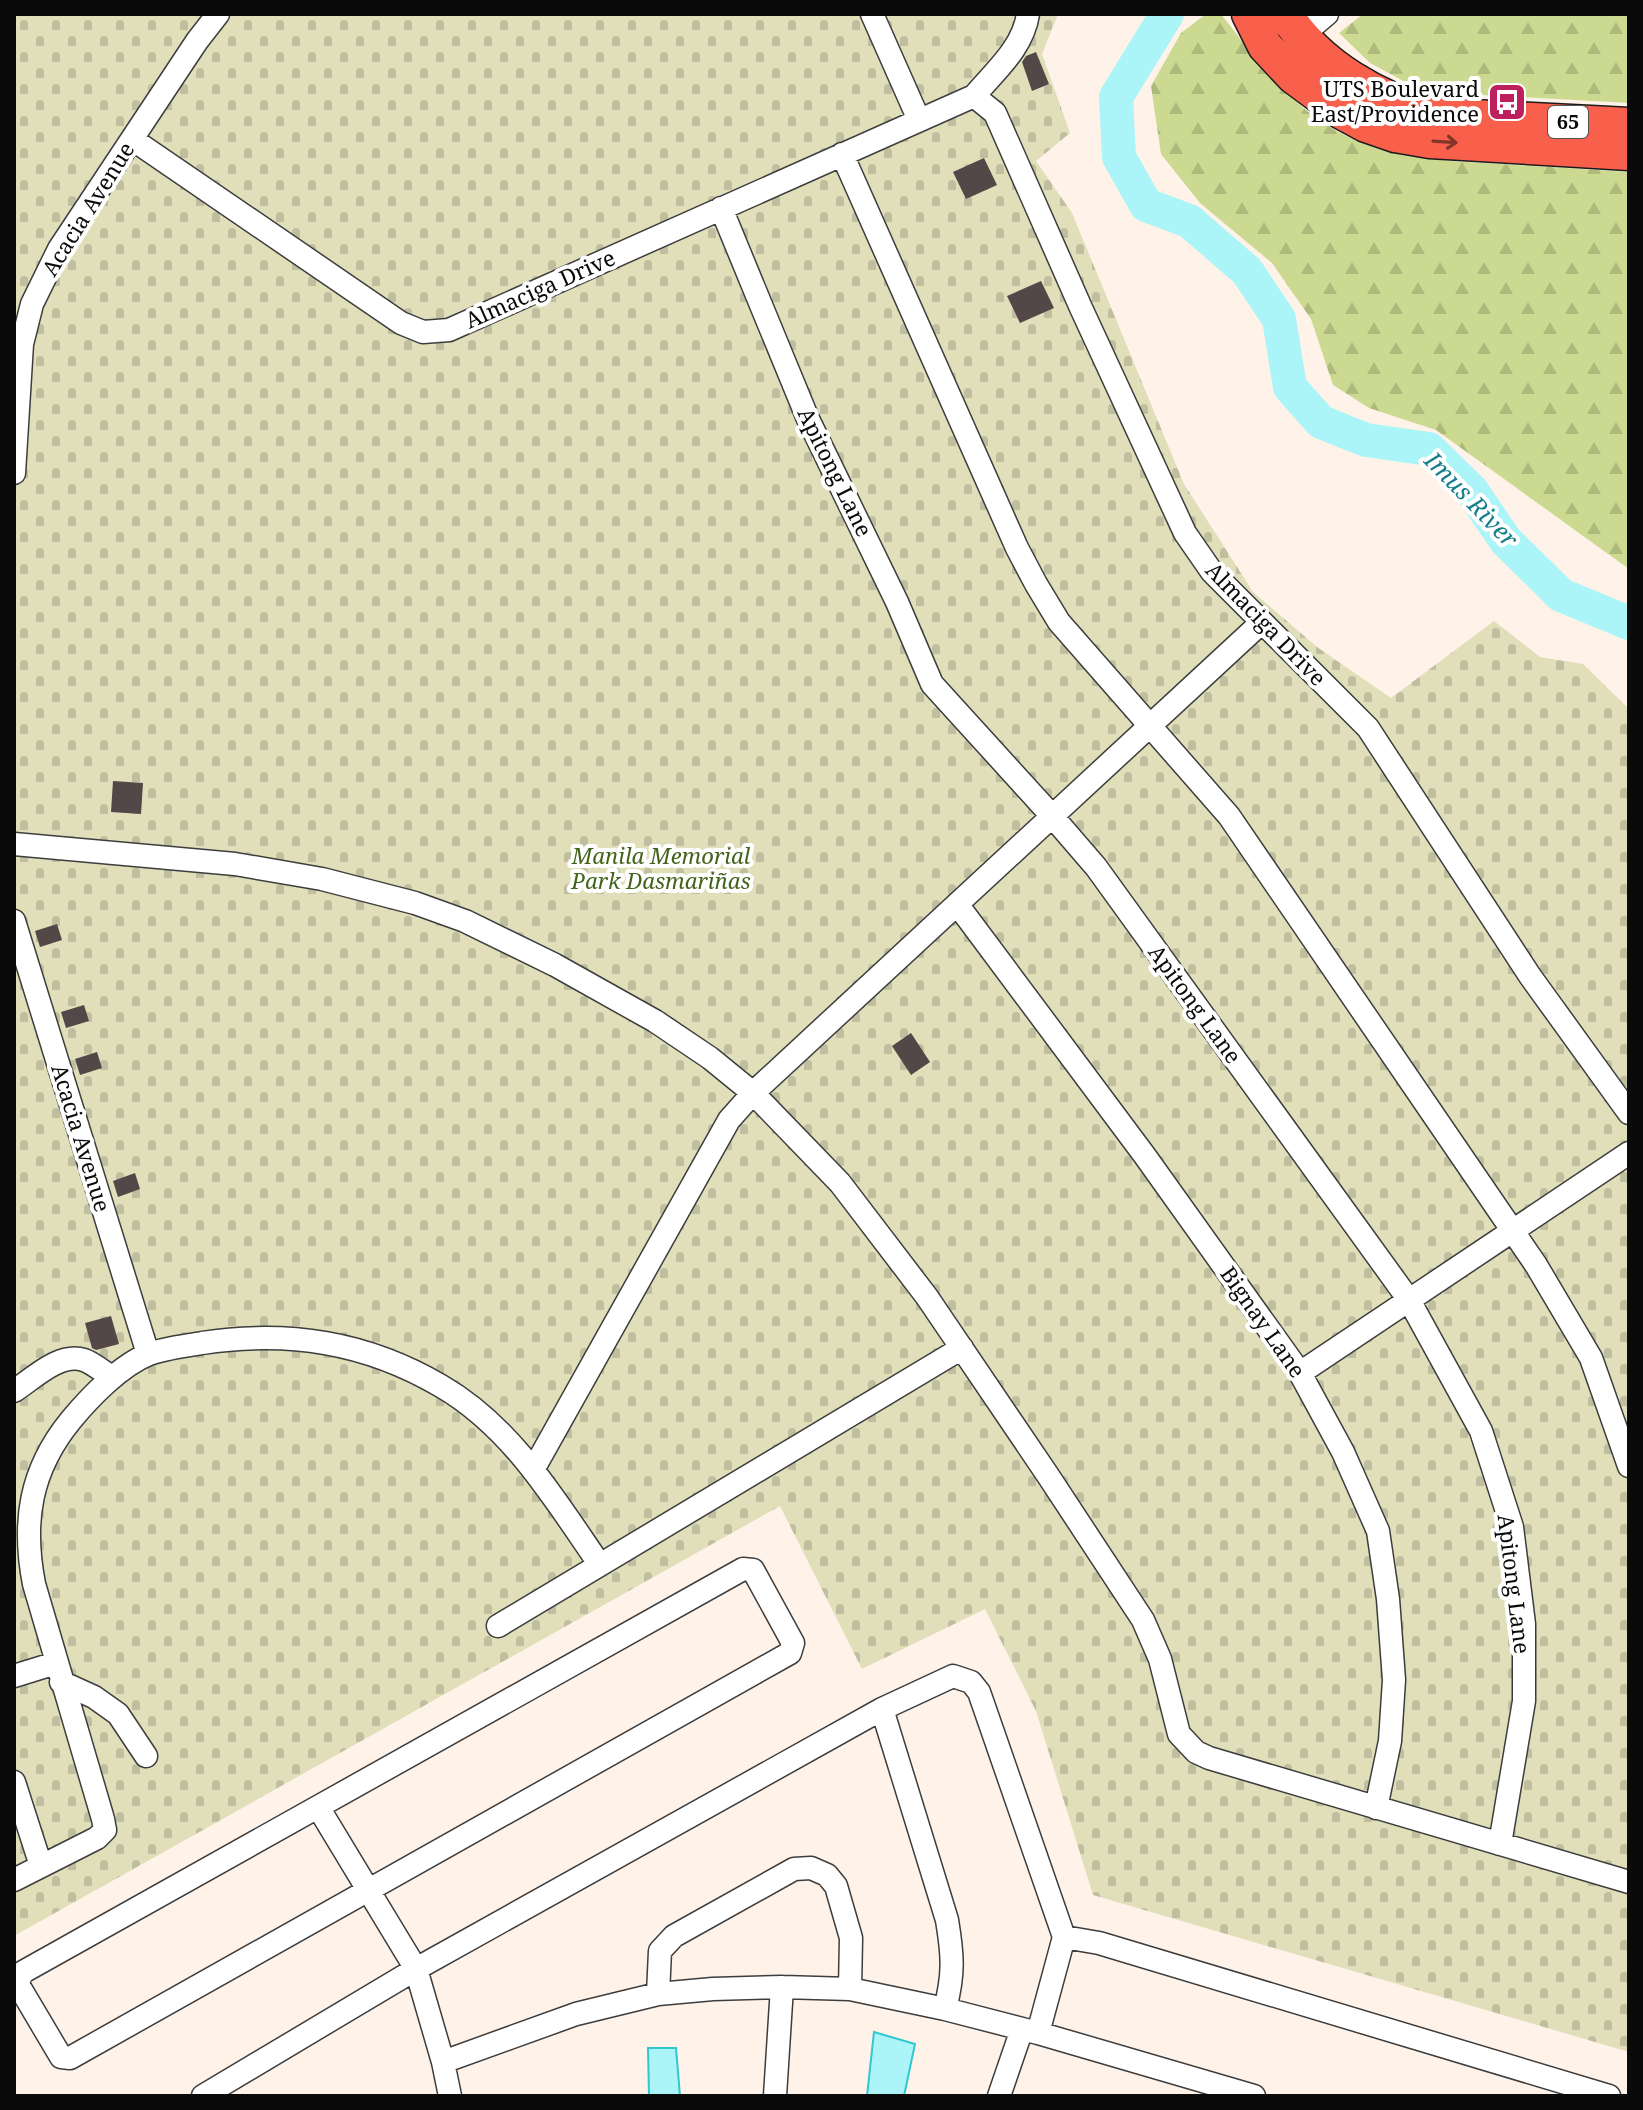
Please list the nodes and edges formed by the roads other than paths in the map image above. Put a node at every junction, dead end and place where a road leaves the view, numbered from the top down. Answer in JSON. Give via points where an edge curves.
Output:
{"nodes":[{"id":1,"x":218,"y":14,"type":"edge"},
{"id":2,"x":872,"y":14,"type":"edge"},
{"id":3,"x":1028,"y":14,"type":"edge"},
{"id":4,"x":1249,"y":14,"type":"edge"},
{"id":5,"x":1327,"y":14,"type":"edge"},
{"id":6,"x":1291,"y":20,"type":"edge"},
{"id":7,"x":974,"y":96,"type":"junction"},
{"id":8,"x":919,"y":120,"type":"junction"},
{"id":9,"x":1629,"y":125,"type":"edge"},
{"id":10,"x":132,"y":139,"type":"junction"},
{"id":11,"x":1629,"y":153,"type":"edge"},
{"id":12,"x":842,"y":154,"type":"junction"},
{"id":13,"x":721,"y":208,"type":"junction"},
{"id":14,"x":14,"y":473,"type":"edge"},
{"id":15,"x":1261,"y":623,"type":"junction"},
{"id":16,"x":1150,"y":726,"type":"junction"},
{"id":17,"x":1052,"y":816,"type":"junction"},
{"id":18,"x":14,"y":844,"type":"edge"},
{"id":19,"x":957,"y":904,"type":"junction"},
{"id":20,"x":14,"y":921,"type":"edge"},
{"id":21,"x":753,"y":1093,"type":"junction"},
{"id":22,"x":1629,"y":1113,"type":"edge"},
{"id":23,"x":1629,"y":1153,"type":"edge"},
{"id":24,"x":1512,"y":1232,"type":"junction"},
{"id":25,"x":1409,"y":1300,"type":"junction"},
{"id":26,"x":962,"y":1348,"type":"junction"},
{"id":27,"x":148,"y":1354,"type":"junction"},
{"id":28,"x":1300,"y":1373,"type":"junction"},
{"id":29,"x":112,"y":1377,"type":"junction"},
{"id":30,"x":14,"y":1391,"type":"edge"},
{"id":31,"x":1629,"y":1466,"type":"edge"},
{"id":32,"x":533,"y":1470,"type":"junction"},
{"id":33,"x":600,"y":1565,"type":"junction"},
{"id":34,"x":498,"y":1626,"type":"dead end"},
{"id":35,"x":58,"y":1672,"type":"junction"},
{"id":36,"x":14,"y":1676,"type":"edge"},
{"id":37,"x":882,"y":1709,"type":"junction"},
{"id":38,"x":146,"y":1756,"type":"dead end"},
{"id":39,"x":14,"y":1782,"type":"edge"},
{"id":40,"x":318,"y":1807,"type":"junction"},
{"id":41,"x":1376,"y":1808,"type":"junction"},
{"id":42,"x":1500,"y":1844,"type":"junction"},
{"id":43,"x":41,"y":1866,"type":"junction"},
{"id":44,"x":1628,"y":1879,"type":"edge"},
{"id":45,"x":14,"y":1880,"type":"edge"},
{"id":46,"x":368,"y":1890,"type":"junction"},
{"id":47,"x":1064,"y":1937,"type":"junction"},
{"id":48,"x":416,"y":1969,"type":"junction"},
{"id":49,"x":782,"y":1987,"type":"junction"},
{"id":50,"x":850,"y":1989,"type":"junction"},
{"id":51,"x":658,"y":1994,"type":"junction"},
{"id":52,"x":945,"y":2009,"type":"junction"},
{"id":53,"x":1030,"y":2031,"type":"junction"},
{"id":54,"x":443,"y":2062,"type":"junction"},
{"id":55,"x":203,"y":2096,"type":"edge"},
{"id":56,"x":450,"y":2096,"type":"edge"},
{"id":57,"x":775,"y":2096,"type":"edge"},
{"id":58,"x":999,"y":2096,"type":"edge"},
{"id":59,"x":1254,"y":2096,"type":"edge"},
{"id":60,"x":1609,"y":2096,"type":"edge"}],
"edges":[{"from":1,"to":10,"type":"street","name":"Acacia Avenue"},
{"from":2,"to":8,"type":"street"},
{"from":3,"to":7,"type":"street","name":"Almaciga Drive","via":[[1007,59]]},
{"from":4,"to":11,"type":"highway","number":"65","one_way":true,"via":[[1265,46],[1293,76],[1366,125],[1430,141]]},
{"from":5,"to":6,"type":"street"},
{"from":6,"to":9,"type":"highway","number":"65","via":[[1338,69],[1384,97],[1423,112]]},
{"from":7,"to":8,"type":"street","name":"Almaciga Drive"},
{"from":7,"to":15,"type":"street","name":"Almaciga Drive","via":[[995,113],[1185,533],[1212,572]]},
{"from":8,"to":12,"type":"street","name":"Almaciga Drive"},
{"from":10,"to":13,"type":"street","name":"Almaciga Drive","via":[[401,323],[423,332],[449,330]]},
{"from":10,"to":14,"type":"street","name":"Acacia Avenue","via":[[59,249],[32,304],[22,344]]},
{"from":12,"to":13,"type":"street","name":"Almaciga Drive"},
{"from":12,"to":16,"type":"street","via":[[1036,584],[1059,622]]},
{"from":13,"to":17,"type":"street","name":"Apitong Lane","via":[[808,419],[932,684]]},
{"from":15,"to":16,"type":"street"},
{"from":15,"to":22,"type":"street","name":"Almaciga Drive","via":[[1368,728],[1530,976]]},
{"from":16,"to":17,"type":"street"},
{"from":16,"to":24,"type":"street","via":[[1229,816]]},
{"from":17,"to":19,"type":"street"},
{"from":17,"to":25,"type":"street","name":"Apitong Lane","via":[[1096,867]]},
{"from":18,"to":21,"type":"street","via":[[235,864],[415,903],[465,921],[594,986],[655,1021]]},
{"from":19,"to":21,"type":"street"},
{"from":19,"to":28,"type":"street","name":"Bignay Lane"},
{"from":20,"to":27,"type":"street","name":"Acacia Avenue"},
{"from":21,"to":26,"type":"street","via":[[840,1183]]},
{"from":21,"to":32,"type":"street","via":[[729,1120]]},
{"from":23,"to":24,"type":"street"},
{"from":24,"to":25,"type":"street"},
{"from":24,"to":31,"type":"street","via":[[1591,1358]]},
{"from":25,"to":28,"type":"street"},
{"from":25,"to":42,"type":"street","name":"Apitong Lane","via":[[1481,1431],[1512,1527],[1524,1624],[1524,1701]]},
{"from":26,"to":33,"type":"street"},
{"from":26,"to":41,"type":"street","via":[[1143,1620],[1160,1659],[1179,1734],[1187,1743],[1209,1758]]},
{"from":27,"to":29,"type":"street"},
{"from":27,"to":32,"type":"street","via":[[235,1338],[273,1338],[372,1354],[444,1387],[502,1434]]},
{"from":28,"to":41,"type":"street","name":"Bignay Lane","via":[[1378,1531],[1394,1680],[1390,1741]]},
{"from":29,"to":30,"type":"street","via":[[71,1358]]},
{"from":29,"to":35,"type":"street","via":[[55,1440],[35,1486],[27,1533],[29,1560]]},
{"from":32,"to":33,"type":"street"},
{"from":33,"to":34,"type":"street"},
{"from":35,"to":36,"type":"street"},
{"from":35,"to":38,"type":"street","via":[[118,1714]]},
{"from":35,"to":43,"type":"street","via":[[105,1830]]},
{"from":37,"to":47,"type":"street","via":[[953,1676],[971,1682],[979,1692]]},
{"from":37,"to":48,"type":"street"},
{"from":37,"to":52,"type":"street","via":[[947,1920],[952,1979]]},
{"from":39,"to":43,"type":"street"},
{"from":40,"to":46,"type":"street"},
{"from":40,"to":46,"type":"street","via":[[23,1972],[19,1986],[61,2057],[70,2058]]},
{"from":40,"to":46,"type":"street","via":[[743,1569],[753,1570],[793,1643],[790,1653]]},
{"from":41,"to":42,"type":"street"},
{"from":42,"to":44,"type":"street"},
{"from":43,"to":45,"type":"street"},
{"from":46,"to":48,"type":"street"},
{"from":47,"to":53,"type":"street"},
{"from":47,"to":60,"type":"street","via":[[1099,1943]]},
{"from":48,"to":54,"type":"street"},
{"from":48,"to":55,"type":"street"},
{"from":49,"to":50,"type":"street"},
{"from":49,"to":51,"type":"street"},
{"from":49,"to":57,"type":"street"},
{"from":50,"to":51,"type":"street","via":[[851,1938],[836,1886],[811,1868],[794,1869],[674,1936],[660,1951]]},
{"from":50,"to":52,"type":"street"},
{"from":51,"to":54,"type":"street","via":[[576,2014]]},
{"from":52,"to":53,"type":"street"},
{"from":53,"to":58,"type":"street"},
{"from":53,"to":59,"type":"street"},
{"from":54,"to":56,"type":"street"}]}
